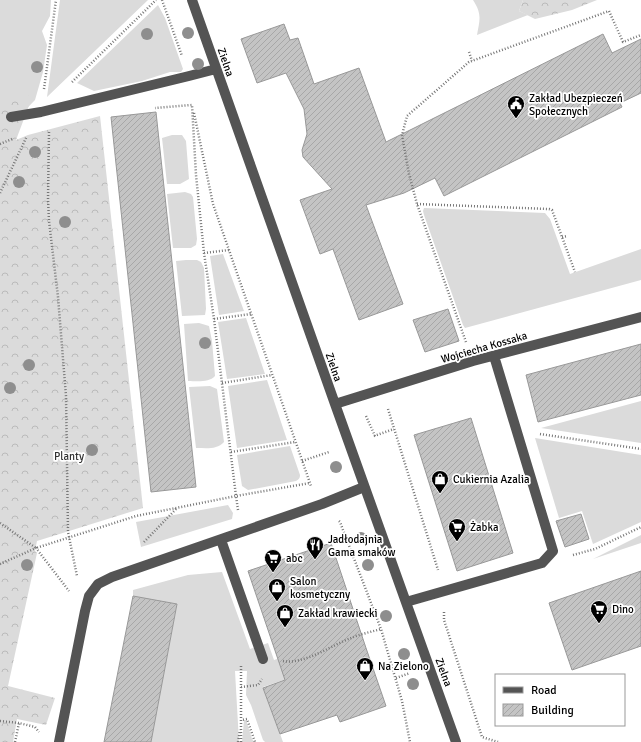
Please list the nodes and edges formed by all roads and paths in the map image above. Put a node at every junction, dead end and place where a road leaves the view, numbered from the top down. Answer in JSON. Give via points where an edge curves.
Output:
{"nodes":[{"id":1,"x":56,"y":0,"type":"edge"},
{"id":2,"x":156,"y":0,"type":"edge"},
{"id":3,"x":162,"y":0,"type":"edge"},
{"id":4,"x":192,"y":0,"type":"edge"},
{"id":5,"x":641,"y":35,"type":"edge"},
{"id":6,"x":469,"y":52,"type":"dead end"},
{"id":7,"x":472,"y":61,"type":"junction"},
{"id":8,"x":216,"y":69,"type":"junction"},
{"id":9,"x":189,"y":76,"type":"junction"},
{"id":10,"x":68,"y":86,"type":"dead end"},
{"id":11,"x":41,"y":112,"type":"junction"},
{"id":12,"x":11,"y":117,"type":"dead end"},
{"id":13,"x":49,"y":130,"type":"dead end"},
{"id":14,"x":0,"y":193,"type":"edge"},
{"id":15,"x":416,"y":204,"type":"junction"},
{"id":16,"x":567,"y":236,"type":"dead end"},
{"id":17,"x":562,"y":237,"type":"junction"},
{"id":18,"x":229,"y":250,"type":"junction"},
{"id":19,"x":204,"y":254,"type":"junction"},
{"id":20,"x":575,"y":272,"type":"dead end"},
{"id":21,"x":251,"y":314,"type":"junction"},
{"id":22,"x":641,"y":317,"type":"edge"},
{"id":23,"x":214,"y":319,"type":"junction"},
{"id":24,"x":494,"y":356,"type":"junction"},
{"id":25,"x":473,"y":361,"type":"junction"},
{"id":26,"x":272,"y":375,"type":"junction"},
{"id":27,"x":222,"y":383,"type":"junction"},
{"id":28,"x":334,"y":404,"type":"junction"},
{"id":29,"x":537,"y":433,"type":"dead end"},
{"id":30,"x":295,"y":442,"type":"junction"},
{"id":31,"x":641,"y":449,"type":"edge"},
{"id":32,"x":230,"y":452,"type":"junction"},
{"id":33,"x":310,"y":483,"type":"junction"},
{"id":34,"x":364,"y":487,"type":"junction"},
{"id":35,"x":236,"y":496,"type":"junction"},
{"id":36,"x":322,"y":504,"type":"junction"},
{"id":37,"x":177,"y":508,"type":"junction"},
{"id":38,"x":340,"y":522,"type":"junction"},
{"id":39,"x":0,"y":523,"type":"edge"},
{"id":40,"x":332,"y":524,"type":"dead end"},
{"id":41,"x":641,"y":527,"type":"edge"},
{"id":42,"x":242,"y":533,"type":"junction"},
{"id":43,"x":69,"y":537,"type":"junction"},
{"id":44,"x":220,"y":540,"type":"junction"},
{"id":45,"x":36,"y":548,"type":"junction"},
{"id":46,"x":542,"y":563,"type":"junction"},
{"id":47,"x":0,"y":564,"type":"edge"},
{"id":48,"x":143,"y":566,"type":"junction"},
{"id":49,"x":406,"y":602,"type":"junction"},
{"id":50,"x":85,"y":611,"type":"junction"},
{"id":51,"x":381,"y":629,"type":"junction"},
{"id":52,"x":264,"y":659,"type":"joint"},
{"id":53,"x":241,"y":663,"type":"dead end"},
{"id":54,"x":241,"y":720,"type":"junction"},
{"id":55,"x":0,"y":721,"type":"edge"},
{"id":56,"x":19,"y":723,"type":"junction"},
{"id":57,"x":43,"y":737,"type":"dead end"},
{"id":58,"x":15,"y":742,"type":"edge"},
{"id":59,"x":59,"y":742,"type":"edge"},
{"id":60,"x":239,"y":742,"type":"edge"},
{"id":61,"x":256,"y":742,"type":"edge"},
{"id":62,"x":410,"y":742,"type":"edge"},
{"id":63,"x":456,"y":742,"type":"edge"}],
"edges":[{"from":1,"to":11,"type":"path"},
{"from":2,"to":10,"type":"path"},
{"from":3,"to":9,"type":"path"},
{"from":4,"to":8,"type":"street","name":"Zielna"},
{"from":5,"to":7,"type":"path","via":[[623,42],[609,11]]},
{"from":6,"to":7,"type":"path"},
{"from":7,"to":15,"type":"path","via":[[406,116],[402,136]]},
{"from":8,"to":9,"type":"street"},
{"from":8,"to":28,"type":"street","name":"Zielna"},
{"from":9,"to":11,"type":"street"},
{"from":11,"to":12,"type":"street"},
{"from":11,"to":14,"type":"path","via":[[29,131]]},
{"from":13,"to":43,"type":"path","via":[[48,214],[66,396]]},
{"from":15,"to":17,"type":"path","via":[[549,209],[552,210]]},
{"from":15,"to":25,"type":"path"},
{"from":16,"to":17,"type":"path"},
{"from":17,"to":20,"type":"path"},
{"from":18,"to":19,"type":"path"},
{"from":18,"to":19,"type":"path","via":[[213,204],[192,105]]},
{"from":18,"to":21,"type":"path"},
{"from":19,"to":23,"type":"path"},
{"from":21,"to":23,"type":"path"},
{"from":21,"to":26,"type":"path"},
{"from":22,"to":24,"type":"street","name":"Wojciecha Kossaka"},
{"from":23,"to":27,"type":"path"},
{"from":24,"to":25,"type":"street","name":"Wojciecha Kossaka"},
{"from":24,"to":46,"type":"street","via":[[553,551]]},
{"from":25,"to":28,"type":"street","name":"Wojciecha Kossaka"},
{"from":26,"to":27,"type":"path"},
{"from":26,"to":30,"type":"path"},
{"from":27,"to":32,"type":"path"},
{"from":28,"to":34,"type":"street","name":"Zielna"},
{"from":29,"to":31,"type":"path"},
{"from":30,"to":32,"type":"path"},
{"from":30,"to":33,"type":"path"},
{"from":32,"to":35,"type":"path"},
{"from":33,"to":35,"type":"path"},
{"from":33,"to":36,"type":"path"},
{"from":34,"to":36,"type":"street"},
{"from":34,"to":49,"type":"street","name":"Zielna"},
{"from":35,"to":37,"type":"path"},
{"from":35,"to":42,"type":"path"},
{"from":36,"to":38,"type":"path"},
{"from":36,"to":42,"type":"street"},
{"from":37,"to":43,"type":"path","via":[[136,516]]},
{"from":37,"to":48,"type":"path","via":[[140,546]]},
{"from":38,"to":40,"type":"path"},
{"from":38,"to":51,"type":"path"},
{"from":39,"to":45,"type":"path"},
{"from":41,"to":46,"type":"path","via":[[595,549]]},
{"from":42,"to":44,"type":"street"},
{"from":43,"to":45,"type":"path"},
{"from":43,"to":50,"type":"path"},
{"from":44,"to":48,"type":"street"},
{"from":44,"to":52,"type":"street"},
{"from":45,"to":47,"type":"path"},
{"from":45,"to":50,"type":"path"},
{"from":46,"to":49,"type":"street"},
{"from":48,"to":50,"type":"street","via":[[98,584],[89,596]]},
{"from":49,"to":63,"type":"street","name":"Zielna"},
{"from":50,"to":59,"type":"street"},
{"from":51,"to":52,"type":"path","via":[[350,638],[316,655],[294,661],[271,657]]},
{"from":51,"to":62,"type":"path","via":[[402,701]]},
{"from":53,"to":54,"type":"path"},
{"from":54,"to":60,"type":"path"},
{"from":54,"to":61,"type":"path","via":[[247,719]]},
{"from":55,"to":56,"type":"path"},
{"from":56,"to":57,"type":"path","via":[[35,727]]},
{"from":56,"to":58,"type":"path"}]}
